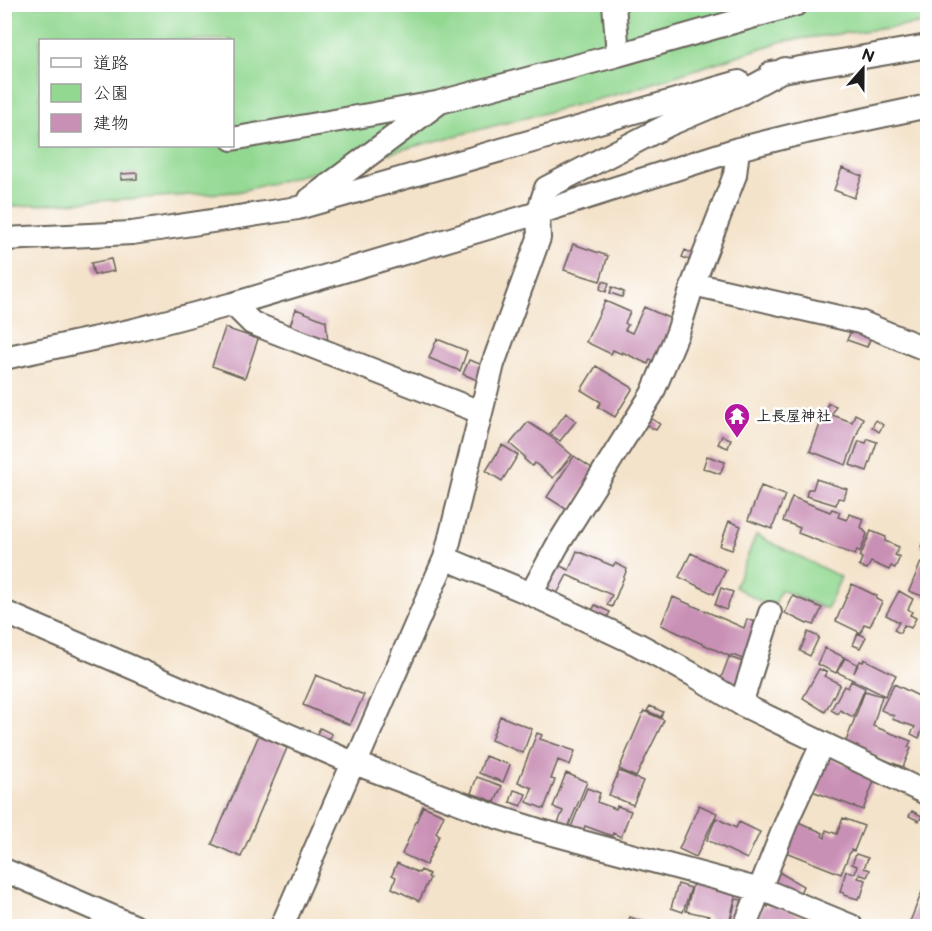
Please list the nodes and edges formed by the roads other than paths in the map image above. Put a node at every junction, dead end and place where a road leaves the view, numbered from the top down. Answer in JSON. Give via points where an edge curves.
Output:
{"nodes":[{"id":1,"x":614,"y":4,"type":"edge"},
{"id":2,"x":797,"y":4,"type":"edge"},
{"id":3,"x":927,"y":46,"type":"edge"},
{"id":4,"x":618,"y":55,"type":"junction"},
{"id":5,"x":785,"y":69,"type":"junction"},
{"id":6,"x":440,"y":102,"type":"junction"},
{"id":7,"x":927,"y":106,"type":"edge"},
{"id":8,"x":234,"y":139,"type":"edge"},
{"id":9,"x":738,"y":149,"type":"junction"},
{"id":10,"x":298,"y":208,"type":"junction"},
{"id":11,"x":538,"y":213,"type":"junction"},
{"id":12,"x":4,"y":239,"type":"edge"},
{"id":13,"x":693,"y":284,"type":"junction"},
{"id":14,"x":233,"y":304,"type":"junction"},
{"id":15,"x":927,"y":350,"type":"edge"},
{"id":16,"x":4,"y":358,"type":"edge"},
{"id":17,"x":480,"y":412,"type":"junction"},
{"id":18,"x":445,"y":558,"type":"junction"},
{"id":19,"x":531,"y":594,"type":"junction"},
{"id":20,"x":4,"y":612,"type":"edge"},
{"id":21,"x":770,"y":613,"type":"dead end"},
{"id":22,"x":741,"y":704,"type":"junction"},
{"id":23,"x":822,"y":744,"type":"junction"},
{"id":24,"x":353,"y":763,"type":"junction"},
{"id":25,"x":927,"y":794,"type":"edge"},
{"id":26,"x":4,"y":870,"type":"edge"},
{"id":27,"x":759,"y":892,"type":"junction"},
{"id":28,"x":134,"y":927,"type":"edge"},
{"id":29,"x":282,"y":927,"type":"edge"},
{"id":30,"x":745,"y":927,"type":"edge"},
{"id":31,"x":851,"y":927,"type":"edge"}],
"edges":[{"from":1,"to":4,"type":"street"},
{"from":2,"to":4,"type":"street"},
{"from":3,"to":5,"type":"street"},
{"from":4,"to":6,"type":"street"},
{"from":5,"to":10,"type":"street"},
{"from":5,"to":11,"type":"street","via":[[546,188]]},
{"from":6,"to":8,"type":"street"},
{"from":6,"to":10,"type":"street"},
{"from":7,"to":9,"type":"street"},
{"from":9,"to":11,"type":"street"},
{"from":9,"to":13,"type":"street","via":[[735,175]]},
{"from":10,"to":12,"type":"street","via":[[132,233]]},
{"from":11,"to":14,"type":"street"},
{"from":11,"to":17,"type":"street","via":[[539,238],[493,364]]},
{"from":13,"to":15,"type":"street","via":[[860,322]]},
{"from":13,"to":19,"type":"street","via":[[652,394]]},
{"from":14,"to":16,"type":"street"},
{"from":14,"to":17,"type":"street","via":[[252,323]]},
{"from":17,"to":18,"type":"street"},
{"from":18,"to":19,"type":"street"},
{"from":18,"to":24,"type":"street","via":[[362,751]]},
{"from":19,"to":22,"type":"street","via":[[637,644]]},
{"from":20,"to":24,"type":"street"},
{"from":21,"to":22,"type":"street"},
{"from":22,"to":23,"type":"street"},
{"from":23,"to":25,"type":"street"},
{"from":23,"to":27,"type":"street"},
{"from":24,"to":27,"type":"street","via":[[497,817]]},
{"from":24,"to":29,"type":"street"},
{"from":26,"to":28,"type":"street"},
{"from":27,"to":30,"type":"street"},
{"from":27,"to":31,"type":"street","via":[[771,893]]}]}
